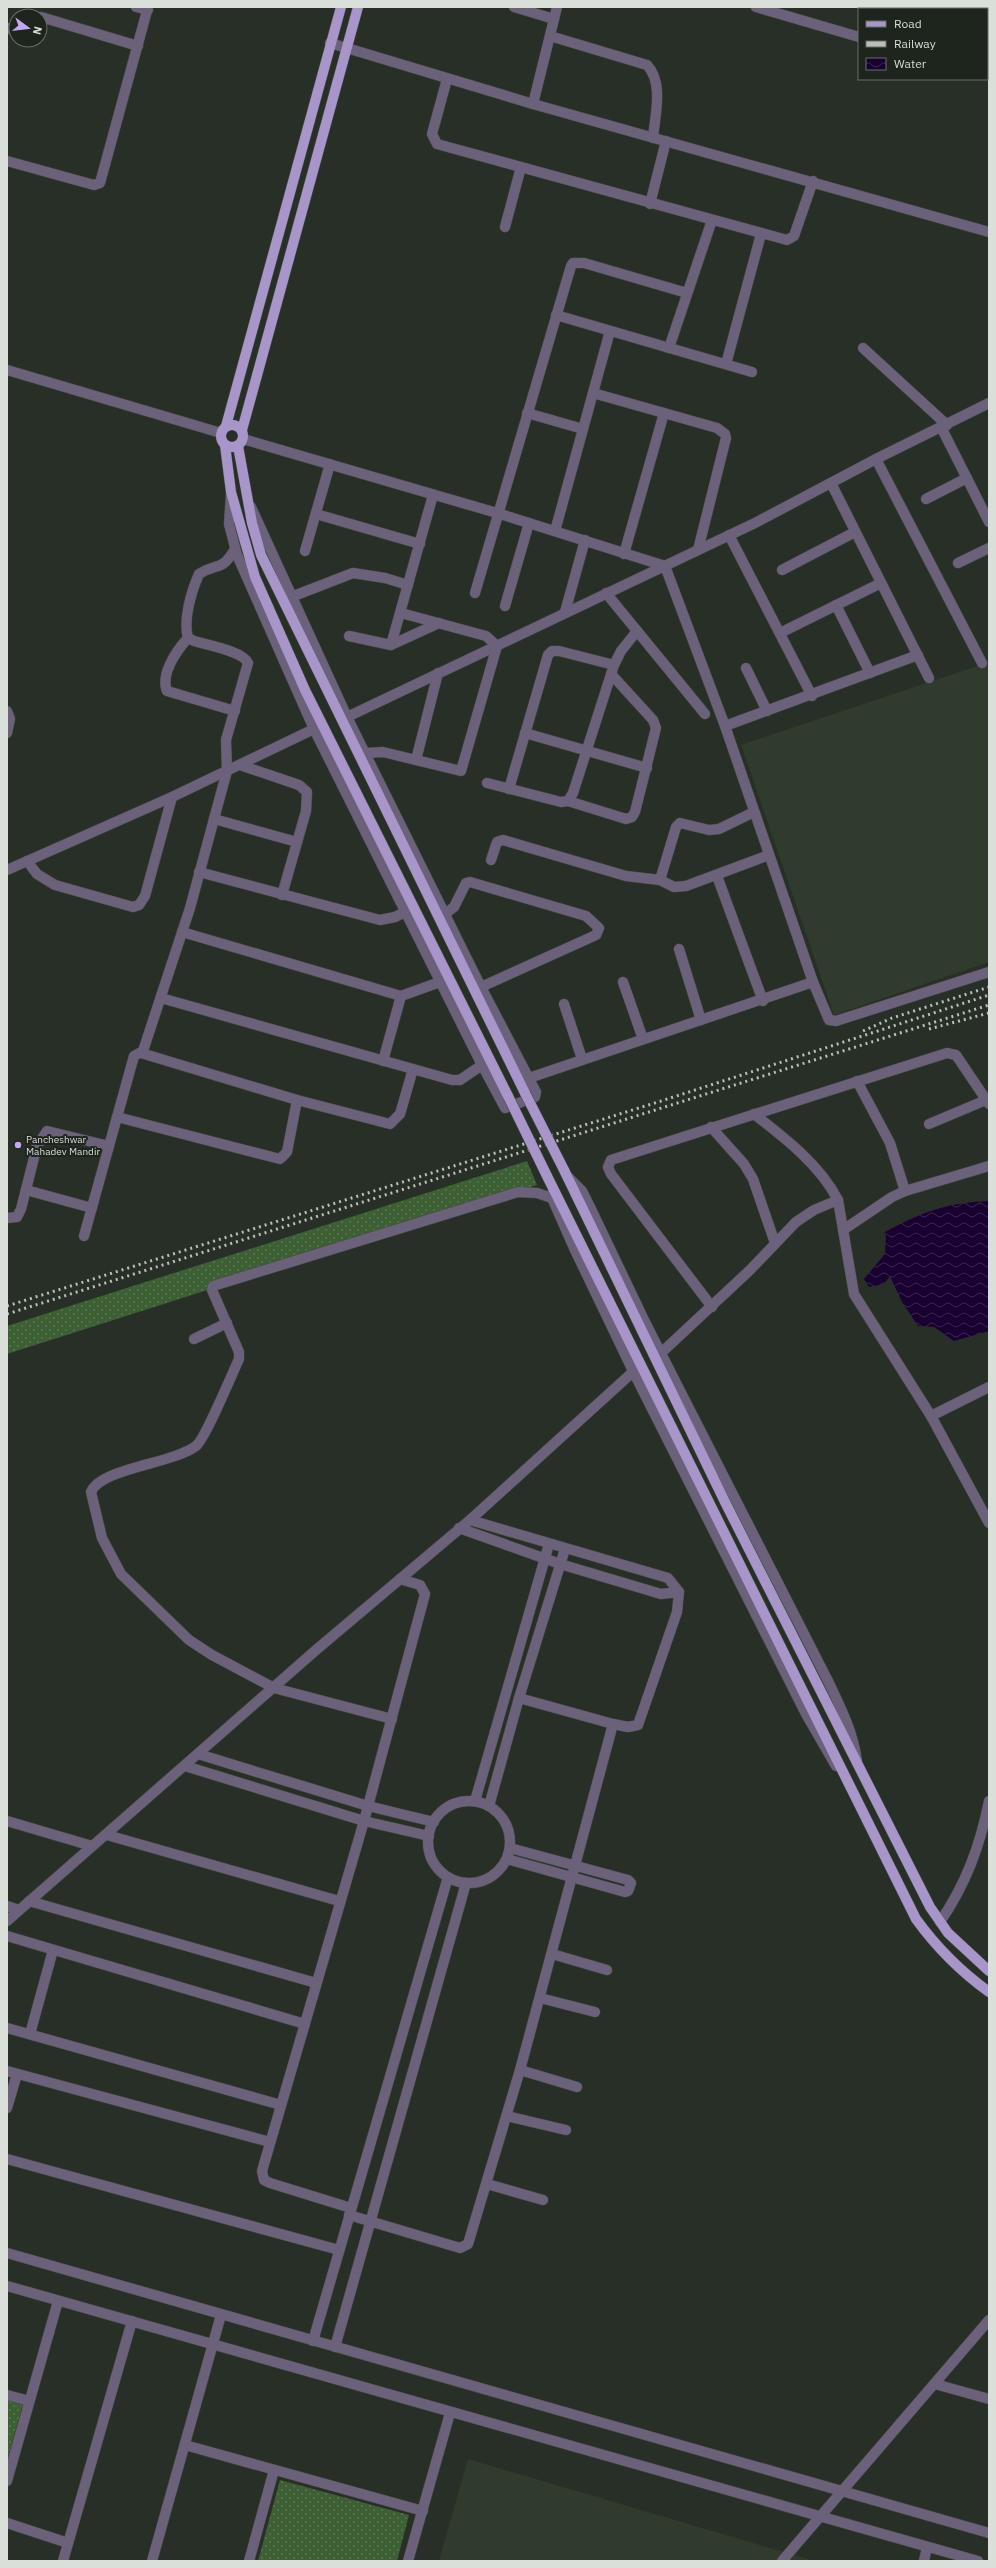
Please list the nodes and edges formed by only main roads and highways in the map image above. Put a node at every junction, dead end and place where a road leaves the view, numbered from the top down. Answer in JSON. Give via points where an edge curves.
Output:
{"nodes":[{"id":1,"x":340,"y":7,"type":"edge"},
{"id":2,"x":358,"y":7,"type":"edge"},
{"id":3,"x":223,"y":430,"type":"junction"},
{"id":4,"x":241,"y":438,"type":"junction"},
{"id":5,"x":225,"y":445,"type":"junction"},
{"id":6,"x":989,"y":1971,"type":"edge"},
{"id":7,"x":989,"y":1992,"type":"edge"}],
"edges":[{"from":1,"to":3,"type":"main road"},
{"from":2,"to":4,"type":"main road"},
{"from":3,"to":4,"type":"main road","via":[[235,425]]},
{"from":3,"to":5,"type":"main road","via":[[222,441]]},
{"from":4,"to":5,"type":"main road"},
{"from":4,"to":6,"type":"main road","bridge":true,"via":[[252,524],[261,555],[726,1504],[930,1907],[948,1933]]},
{"from":5,"to":7,"type":"main road","bridge":true,"via":[[231,492],[256,578],[305,690],[916,1919],[938,1948],[959,1969]]}]}
